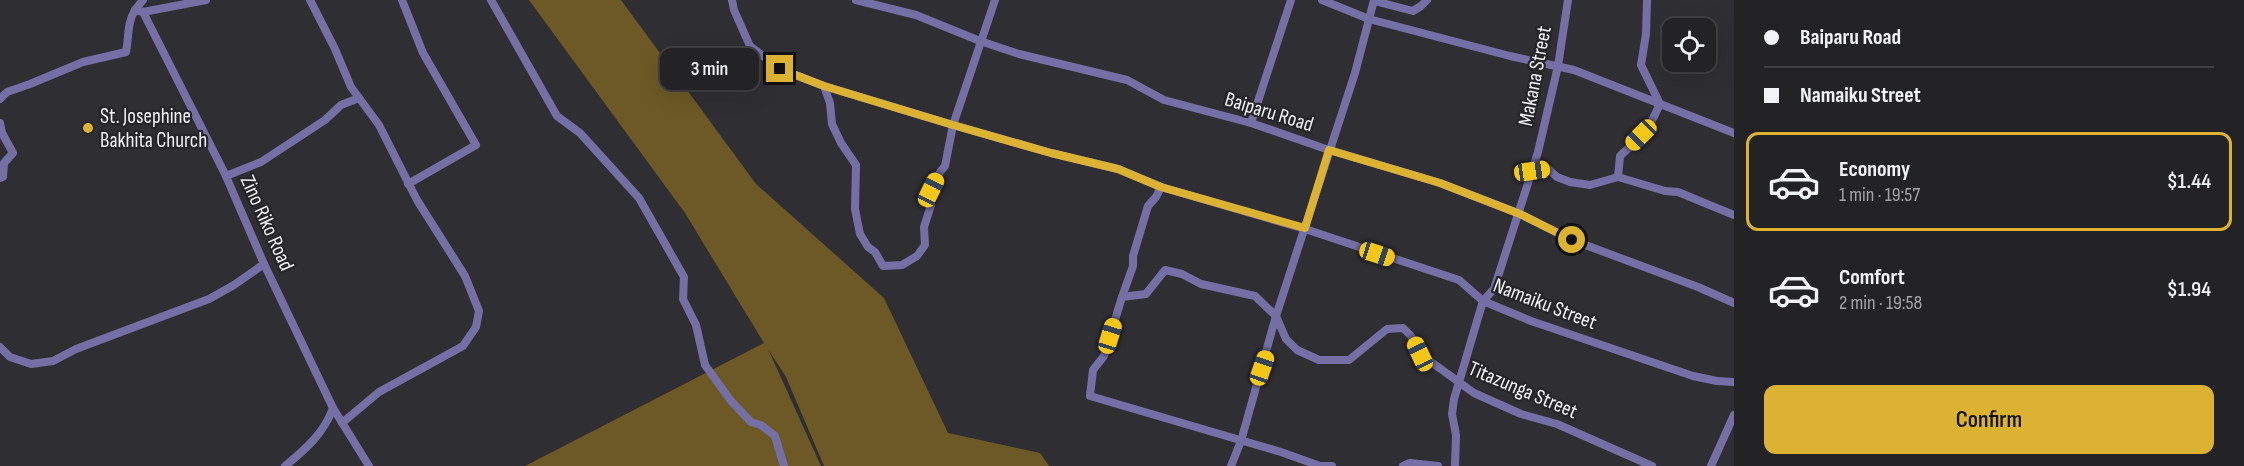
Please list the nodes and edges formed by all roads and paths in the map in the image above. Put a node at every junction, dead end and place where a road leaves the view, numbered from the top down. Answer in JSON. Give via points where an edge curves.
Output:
{"nodes":[{"id":1,"x":143,"y":0,"type":"edge"},
{"id":2,"x":206,"y":0,"type":"edge"},
{"id":3,"x":310,"y":0,"type":"edge"},
{"id":4,"x":402,"y":0,"type":"edge"},
{"id":5,"x":491,"y":0,"type":"edge"},
{"id":6,"x":732,"y":0,"type":"edge"},
{"id":7,"x":855,"y":0,"type":"edge"},
{"id":8,"x":995,"y":0,"type":"edge"},
{"id":9,"x":1291,"y":0,"type":"edge"},
{"id":10,"x":1322,"y":0,"type":"edge"},
{"id":11,"x":1374,"y":0,"type":"edge"},
{"id":12,"x":1427,"y":0,"type":"edge"},
{"id":13,"x":1568,"y":0,"type":"edge"},
{"id":14,"x":1647,"y":0,"type":"edge"},
{"id":15,"x":139,"y":11,"type":"junction"},
{"id":16,"x":1369,"y":19,"type":"junction"},
{"id":17,"x":980,"y":41,"type":"junction"},
{"id":18,"x":1558,"y":66,"type":"junction"},
{"id":19,"x":824,"y":86,"type":"junction"},
{"id":20,"x":358,"y":98,"type":"junction"},
{"id":21,"x":0,"y":99,"type":"edge"},
{"id":22,"x":1660,"y":104,"type":"junction"},
{"id":23,"x":0,"y":123,"type":"edge"},
{"id":24,"x":1251,"y":123,"type":"junction"},
{"id":25,"x":953,"y":125,"type":"junction"},
{"id":26,"x":1734,"y":133,"type":"edge"},
{"id":27,"x":1329,"y":150,"type":"junction"},
{"id":28,"x":1532,"y":171,"type":"junction"},
{"id":29,"x":226,"y":176,"type":"junction"},
{"id":30,"x":1618,"y":177,"type":"junction"},
{"id":31,"x":0,"y":178,"type":"edge"},
{"id":32,"x":408,"y":184,"type":"junction"},
{"id":33,"x":1161,"y":187,"type":"junction"},
{"id":34,"x":1520,"y":214,"type":"junction"},
{"id":35,"x":1734,"y":215,"type":"edge"},
{"id":36,"x":1305,"y":228,"type":"junction"},
{"id":37,"x":264,"y":264,"type":"junction"},
{"id":38,"x":1122,"y":297,"type":"junction"},
{"id":39,"x":1483,"y":301,"type":"junction"},
{"id":40,"x":1734,"y":303,"type":"edge"},
{"id":41,"x":1276,"y":316,"type":"junction"},
{"id":42,"x":0,"y":347,"type":"edge"},
{"id":43,"x":1734,"y":382,"type":"edge"},
{"id":44,"x":1459,"y":384,"type":"junction"},
{"id":45,"x":333,"y":408,"type":"junction"},
{"id":46,"x":1734,"y":415,"type":"edge"},
{"id":47,"x":342,"y":423,"type":"junction"},
{"id":48,"x":1241,"y":441,"type":"junction"},
{"id":49,"x":285,"y":466,"type":"edge"},
{"id":50,"x":369,"y":466,"type":"edge"},
{"id":51,"x":784,"y":466,"type":"edge"},
{"id":52,"x":1231,"y":466,"type":"edge"},
{"id":53,"x":1332,"y":466,"type":"edge"},
{"id":54,"x":1403,"y":466,"type":"edge"},
{"id":55,"x":1438,"y":466,"type":"edge"},
{"id":56,"x":1455,"y":466,"type":"edge"},
{"id":57,"x":1652,"y":466,"type":"edge"},
{"id":58,"x":1711,"y":466,"type":"edge"}],
"edges":[{"from":1,"to":15,"type":"street"},
{"from":2,"to":15,"type":"street"},
{"from":3,"to":20,"type":"street"},
{"from":4,"to":32,"type":"street","via":[[423,53],[476,145]]},
{"from":5,"to":51,"type":"street","via":[[557,116],[580,133],[639,198],[684,277],[683,299],[696,325],[705,365],[751,422],[775,436]]},
{"from":6,"to":19,"type":"street","name":"Namaiku Street","via":[[750,46],[780,69]]},
{"from":7,"to":17,"type":"street","name":"Baiparu Road","via":[[915,15]]},
{"from":8,"to":17,"type":"street"},
{"from":9,"to":24,"type":"street"},
{"from":10,"to":16,"type":"street"},
{"from":11,"to":12,"type":"street","via":[[1413,11]]},
{"from":11,"to":16,"type":"street"},
{"from":13,"to":18,"type":"street","name":"Makana Street"},
{"from":14,"to":22,"type":"street","via":[[1641,64]]},
{"from":15,"to":21,"type":"street","via":[[130,19],[126,52],[83,62],[7,92]]},
{"from":15,"to":29,"type":"street","name":"Zino Riko Road"},
{"from":16,"to":18,"type":"street"},
{"from":16,"to":27,"type":"street"},
{"from":17,"to":24,"type":"street","name":"Baiparu Road","via":[[1127,80],[1164,100]]},
{"from":17,"to":25,"type":"street"},
{"from":18,"to":22,"type":"street"},
{"from":18,"to":28,"type":"street","name":"Makana Street"},
{"from":19,"to":25,"type":"street","name":"Namaiku Street"},
{"from":19,"to":25,"type":"street","via":[[832,124],[856,165],[855,209],[860,234],[883,266],[902,265],[917,256],[925,245],[931,190],[945,166]]},
{"from":20,"to":29,"type":"street","via":[[341,105],[261,162]]},
{"from":20,"to":32,"type":"street","via":[[379,125]]},
{"from":22,"to":26,"type":"street"},
{"from":22,"to":30,"type":"street","via":[[1647,131],[1620,156]]},
{"from":23,"to":31,"type":"street","via":[[13,153],[4,163]]},
{"from":24,"to":27,"type":"street","name":"Baiparu Road"},
{"from":25,"to":33,"type":"street","name":"Namaiku Street","via":[[1118,169]]},
{"from":27,"to":34,"type":"street","name":"Baiparu Road","via":[[1440,183]]},
{"from":27,"to":36,"type":"street"},
{"from":28,"to":30,"type":"street","via":[[1548,169],[1570,182],[1590,184]]},
{"from":28,"to":34,"type":"street","name":"Makana Street"},
{"from":29,"to":37,"type":"street","name":"Zino Riko Road"},
{"from":30,"to":35,"type":"street","via":[[1678,192]]},
{"from":32,"to":47,"type":"street","via":[[465,276],[479,311],[476,327],[463,346],[380,392]]},
{"from":33,"to":36,"type":"street","name":"Namaiku Street"},
{"from":33,"to":38,"type":"street","via":[[1148,206]]},
{"from":34,"to":39,"type":"street","name":"Makana Street","via":[[1494,288]]},
{"from":34,"to":40,"type":"street","name":"Baiparu Road","via":[[1572,240]]},
{"from":36,"to":39,"type":"street","name":"Namaiku Street","via":[[1459,280]]},
{"from":36,"to":41,"type":"street"},
{"from":37,"to":42,"type":"street","via":[[209,299],[52,361],[31,364],[10,357]]},
{"from":37,"to":45,"type":"street","name":"Zino Riko Road"},
{"from":38,"to":41,"type":"street","name":"Titazunga Street","via":[[1146,294],[1165,270],[1201,284],[1256,296]]},
{"from":38,"to":48,"type":"street","via":[[1104,356],[1094,370],[1090,396]]},
{"from":39,"to":43,"type":"street","name":"Namaiku Street","via":[[1693,376]]},
{"from":39,"to":44,"type":"street","name":"Makana Street"},
{"from":41,"to":44,"type":"street","name":"Titazunga Street","via":[[1286,339],[1297,350],[1320,360],[1349,360],[1387,329],[1403,328],[1420,354]]},
{"from":41,"to":48,"type":"street"},
{"from":44,"to":56,"type":"street","name":"Makana Street","via":[[1452,414]]},
{"from":44,"to":57,"type":"street","name":"Titazunga Street","via":[[1521,414],[1557,424]]},
{"from":45,"to":47,"type":"street","name":"Zino Riko Road"},
{"from":45,"to":49,"type":"street","via":[[327,424]]},
{"from":46,"to":58,"type":"street"},
{"from":47,"to":50,"type":"street","name":"Zino Riko Road"},
{"from":48,"to":52,"type":"street"},
{"from":48,"to":53,"type":"street","via":[[1320,466]]},
{"from":54,"to":55,"type":"street"}]}
